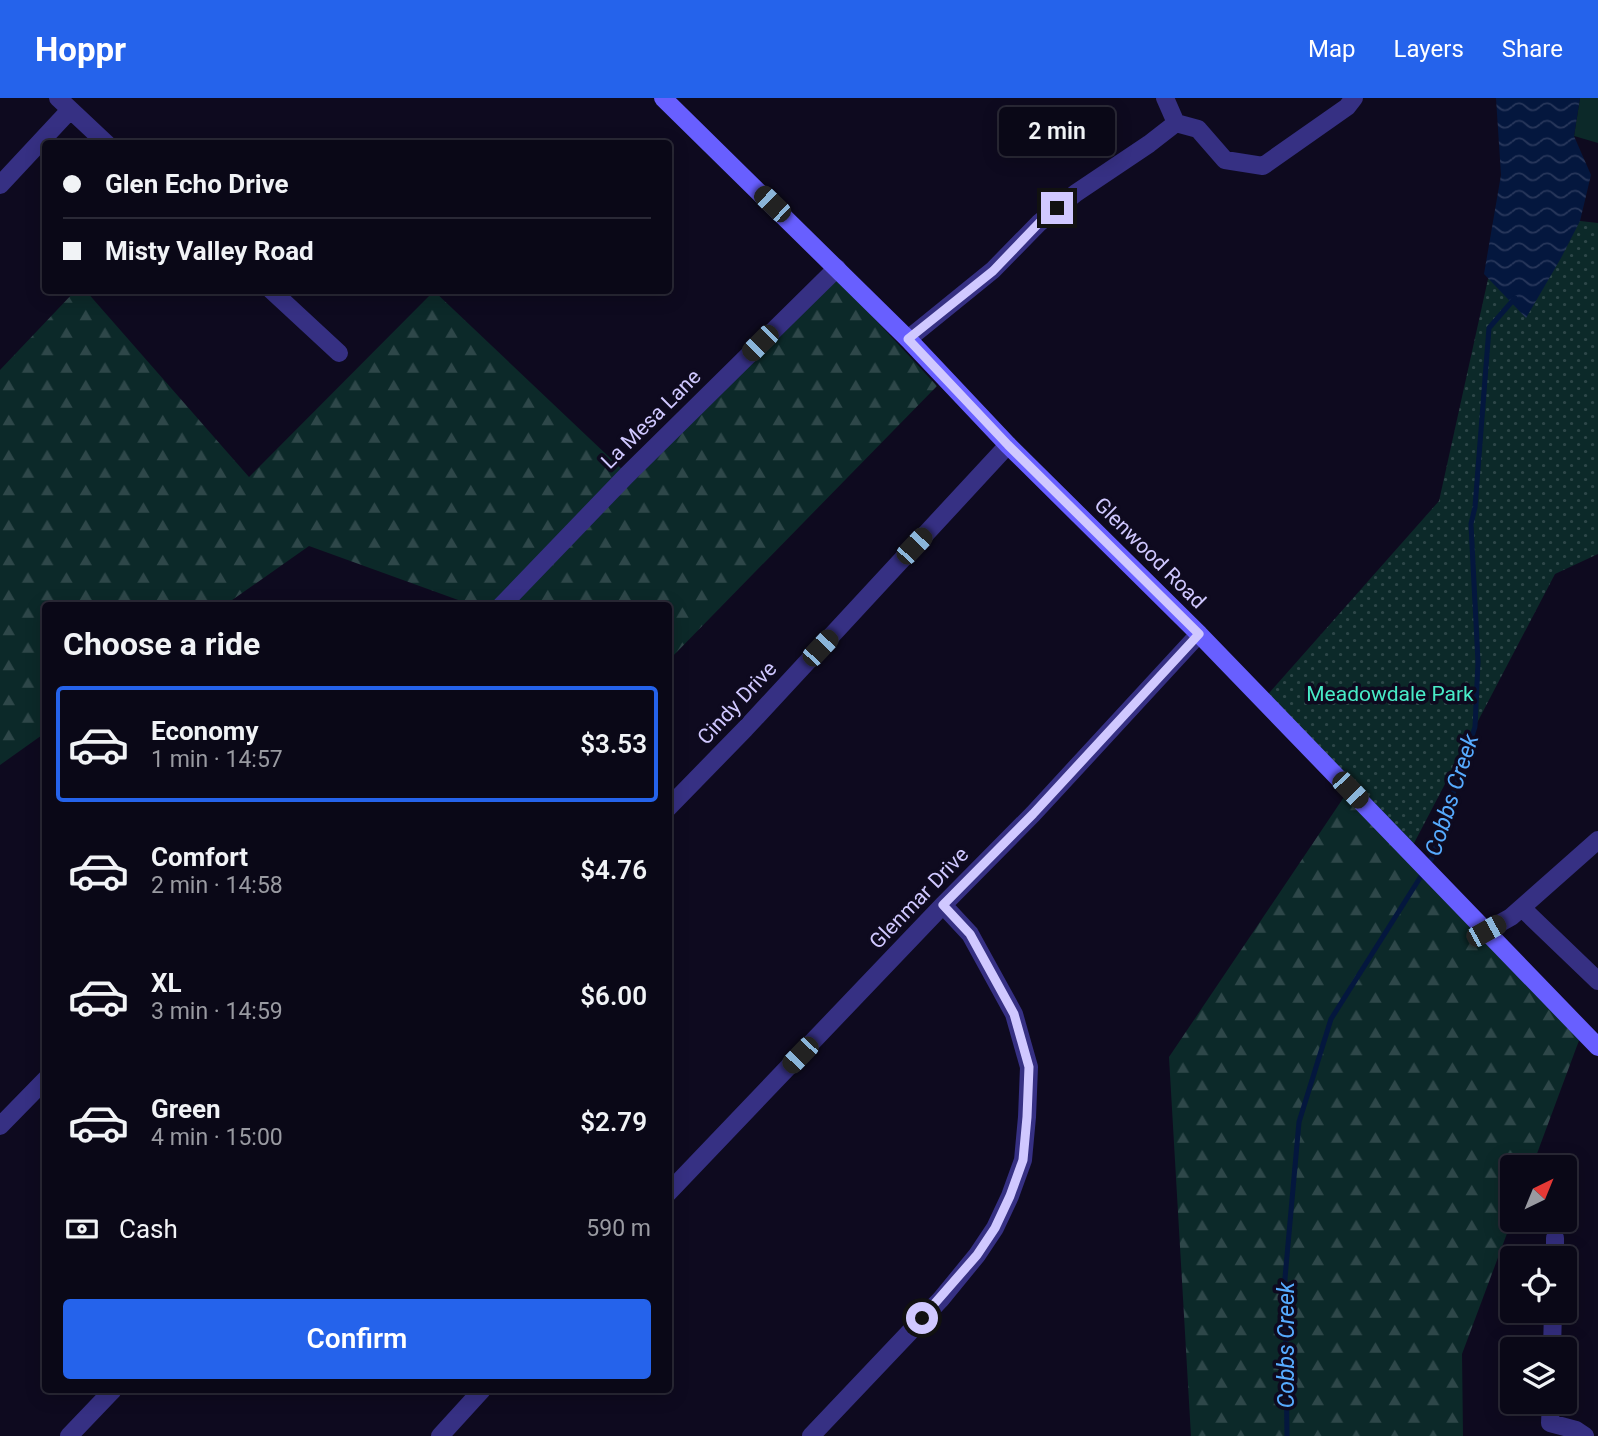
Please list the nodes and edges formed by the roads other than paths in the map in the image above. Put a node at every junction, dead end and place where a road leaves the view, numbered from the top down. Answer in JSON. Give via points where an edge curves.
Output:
{"nodes":[{"id":1,"x":663,"y":98,"type":"edge"},
{"id":2,"x":1165,"y":98,"type":"edge"},
{"id":3,"x":1354,"y":98,"type":"edge"},
{"id":4,"x":64,"y":104,"type":"edge"},
{"id":5,"x":1176,"y":123,"type":"junction"},
{"id":6,"x":103,"y":140,"type":"edge"},
{"id":7,"x":0,"y":185,"type":"edge"},
{"id":8,"x":837,"y":268,"type":"junction"},
{"id":9,"x":275,"y":294,"type":"edge"},
{"id":10,"x":908,"y":339,"type":"junction"},
{"id":11,"x":339,"y":352,"type":"dead end"},
{"id":12,"x":1008,"y":445,"type":"junction"},
{"id":13,"x":505,"y":602,"type":"edge"},
{"id":14,"x":1199,"y":634,"type":"junction"},
{"id":15,"x":672,"y":804,"type":"edge"},
{"id":16,"x":1598,"y":840,"type":"edge"},
{"id":17,"x":943,"y":905,"type":"junction"},
{"id":18,"x":1522,"y":908,"type":"junction"},
{"id":19,"x":1486,"y":931,"type":"junction"},
{"id":20,"x":1598,"y":981,"type":"edge"},
{"id":21,"x":1598,"y":1047,"type":"edge"},
{"id":22,"x":42,"y":1083,"type":"edge"},
{"id":23,"x":0,"y":1126,"type":"edge"},
{"id":24,"x":672,"y":1189,"type":"edge"},
{"id":25,"x":1555,"y":1238,"type":"dead end"},
{"id":26,"x":1555,"y":1246,"type":"edge"},
{"id":27,"x":110,"y":1393,"type":"edge"},
{"id":28,"x":479,"y":1393,"type":"edge"},
{"id":29,"x":1550,"y":1429,"type":"edge"},
{"id":30,"x":69,"y":1436,"type":"edge"},
{"id":31,"x":440,"y":1436,"type":"edge"},
{"id":32,"x":811,"y":1436,"type":"edge"},
{"id":33,"x":1585,"y":1436,"type":"edge"}],
"edges":[{"from":1,"to":8,"type":"main road","name":"Glenwood Road"},
{"from":2,"to":5,"type":"street"},
{"from":3,"to":5,"type":"street","via":[[1263,166],[1225,160],[1198,129]]},
{"from":4,"to":6,"type":"street"},
{"from":4,"to":7,"type":"street"},
{"from":5,"to":10,"type":"street","via":[[1076,193],[993,271]]},
{"from":8,"to":10,"type":"main road","name":"Glenwood Road"},
{"from":8,"to":13,"type":"street","name":"La Mesa Lane"},
{"from":9,"to":11,"type":"street"},
{"from":10,"to":12,"type":"main road","name":"Glenwood Road"},
{"from":12,"to":14,"type":"main road","name":"Glenwood Road"},
{"from":12,"to":15,"type":"street","name":"Cindy Drive"},
{"from":14,"to":17,"type":"street","name":"Glenmar Drive"},
{"from":14,"to":19,"type":"main road","name":"Glenwood Road"},
{"from":16,"to":18,"type":"street"},
{"from":17,"to":24,"type":"street","name":"Glenmar Drive"},
{"from":17,"to":32,"type":"street","via":[[970,934],[1014,1014],[1029,1067],[1023,1160],[995,1228],[977,1255]]},
{"from":18,"to":19,"type":"street"},
{"from":18,"to":20,"type":"street"},
{"from":19,"to":21,"type":"main road","name":"Glenwood Road"},
{"from":22,"to":23,"type":"street"},
{"from":25,"to":26,"type":"street"},
{"from":27,"to":30,"type":"street"},
{"from":28,"to":31,"type":"street"},
{"from":29,"to":33,"type":"street","via":[[1576,1430]]}]}
